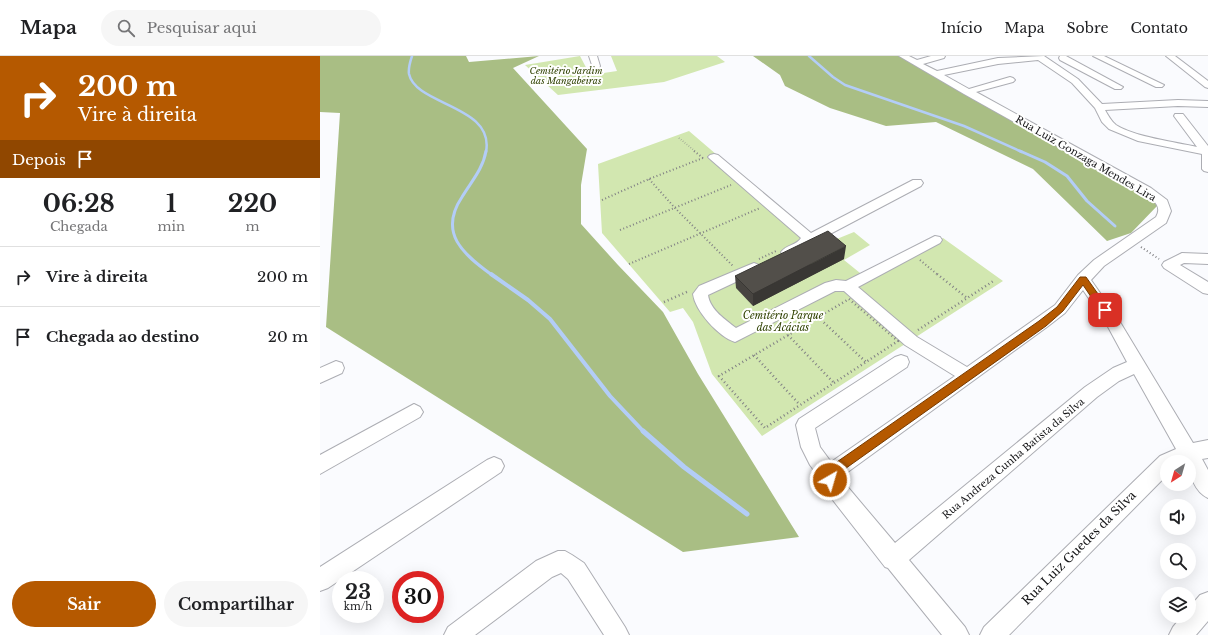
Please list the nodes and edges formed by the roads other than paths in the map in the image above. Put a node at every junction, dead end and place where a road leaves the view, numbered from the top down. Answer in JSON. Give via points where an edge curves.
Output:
{"nodes":[{"id":1,"x":593,"y":56,"type":"edge"},
{"id":2,"x":904,"y":56,"type":"edge"},
{"id":3,"x":941,"y":56,"type":"edge"},
{"id":4,"x":1038,"y":56,"type":"edge"},
{"id":5,"x":1097,"y":56,"type":"edge"},
{"id":6,"x":1170,"y":56,"type":"edge"},
{"id":7,"x":1063,"y":58,"type":"dead end"},
{"id":8,"x":916,"y":63,"type":"junction"},
{"id":9,"x":596,"y":66,"type":"dead end"},
{"id":10,"x":1121,"y":67,"type":"junction"},
{"id":11,"x":937,"y":74,"type":"junction"},
{"id":12,"x":1097,"y":76,"type":"junction"},
{"id":13,"x":1010,"y":80,"type":"dead end"},
{"id":14,"x":1075,"y":81,"type":"junction"},
{"id":15,"x":1159,"y":85,"type":"dead end"},
{"id":16,"x":1208,"y":85,"type":"edge"},
{"id":17,"x":1118,"y":87,"type":"dead end"},
{"id":18,"x":967,"y":92,"type":"junction"},
{"id":19,"x":1208,"y":104,"type":"edge"},
{"id":20,"x":1099,"y":108,"type":"junction"},
{"id":21,"x":1179,"y":116,"type":"dead end"},
{"id":22,"x":1207,"y":152,"type":"edge"},
{"id":23,"x":714,"y":157,"type":"dead end"},
{"id":24,"x":1208,"y":169,"type":"edge"},
{"id":25,"x":917,"y":183,"type":"dead end"},
{"id":26,"x":808,"y":240,"type":"junction"},
{"id":27,"x":935,"y":240,"type":"dead end"},
{"id":28,"x":779,"y":253,"type":"edge"},
{"id":29,"x":1208,"y":259,"type":"edge"},
{"id":30,"x":762,"y":261,"type":"edge"},
{"id":31,"x":1083,"y":279,"type":"junction"},
{"id":32,"x":848,"y":286,"type":"junction"},
{"id":33,"x":1208,"y":289,"type":"edge"},
{"id":34,"x":902,"y":362,"type":"dead end"},
{"id":35,"x":1137,"y":366,"type":"junction"},
{"id":36,"x":336,"y":368,"type":"dead end"},
{"id":37,"x":968,"y":375,"type":"junction"},
{"id":38,"x":320,"y":376,"type":"edge"},
{"id":39,"x":414,"y":412,"type":"dead end"},
{"id":40,"x":1208,"y":449,"type":"edge"},
{"id":41,"x":1188,"y":453,"type":"junction"},
{"id":42,"x":1183,"y":455,"type":"edge"},
{"id":43,"x":320,"y":465,"type":"edge"},
{"id":44,"x":494,"y":466,"type":"dead end"},
{"id":45,"x":1160,"y":469,"type":"edge"},
{"id":46,"x":834,"y":472,"type":"junction"},
{"id":47,"x":1208,"y":488,"type":"edge"},
{"id":48,"x":893,"y":559,"type":"junction"},
{"id":49,"x":320,"y":580,"type":"edge"},
{"id":50,"x":1208,"y":603,"type":"edge"},
{"id":51,"x":456,"y":635,"type":"edge"},
{"id":52,"x":617,"y":635,"type":"edge"},
{"id":53,"x":957,"y":635,"type":"edge"},
{"id":54,"x":992,"y":635,"type":"edge"},
{"id":55,"x":1181,"y":635,"type":"edge"}],
"edges":[{"from":1,"to":9,"type":"street"},
{"from":2,"to":8,"type":"street","name":"Rua Luiz Gonzaga Mendes Lira"},
{"from":3,"to":8,"type":"street"},
{"from":4,"to":11,"type":"street","via":[[998,61]]},
{"from":4,"to":14,"type":"street"},
{"from":5,"to":10,"type":"street"},
{"from":6,"to":16,"type":"street"},
{"from":7,"to":12,"type":"street"},
{"from":8,"to":11,"type":"street","name":"Rua Luiz Gonzaga Mendes Lira"},
{"from":10,"to":12,"type":"street"},
{"from":10,"to":15,"type":"street"},
{"from":11,"to":18,"type":"street","name":"Rua Luiz Gonzaga Mendes Lira"},
{"from":12,"to":14,"type":"street"},
{"from":12,"to":17,"type":"street"},
{"from":13,"to":18,"type":"street"},
{"from":14,"to":20,"type":"street"},
{"from":18,"to":31,"type":"street","name":"Rua Luiz Gonzaga Mendes Lira","via":[[1157,197],[1165,209],[1165,215],[1161,220],[1099,263]]},
{"from":19,"to":20,"type":"street","via":[[1178,103]]},
{"from":20,"to":22,"type":"street","via":[[1113,127],[1133,136]]},
{"from":21,"to":22,"type":"street"},
{"from":22,"to":24,"type":"street"},
{"from":23,"to":26,"type":"street","via":[[807,236]]},
{"from":25,"to":26,"type":"street"},
{"from":26,"to":28,"type":"street","via":[[803,245]]},
{"from":27,"to":32,"type":"street"},
{"from":29,"to":33,"type":"street","via":[[1182,258],[1169,266]]},
{"from":30,"to":32,"type":"street","via":[[700,294],[700,299],[709,313],[735,336],[830,287]]},
{"from":31,"to":35,"type":"street","via":[[1112,320]]},
{"from":31,"to":37,"type":"street","name":"Rua Luiz Gonzaga Mendes Lira","via":[[1060,309]]},
{"from":32,"to":37,"type":"street","via":[[911,340]]},
{"from":34,"to":46,"type":"street","via":[[805,425],[808,446],[817,461]]},
{"from":35,"to":41,"type":"street"},
{"from":35,"to":48,"type":"street","name":"Rua Andreza Cunha Batista da Silva","via":[[1121,372],[1091,392]]},
{"from":36,"to":38,"type":"street"},
{"from":37,"to":46,"type":"street","name":"Rua Luiz Gonzaga Mendes Lira"},
{"from":39,"to":43,"type":"street"},
{"from":40,"to":41,"type":"street","name":"Rua Luiz Guedes da Silva"},
{"from":41,"to":42,"type":"street","name":"Rua Luiz Guedes da Silva"},
{"from":41,"to":47,"type":"street"},
{"from":44,"to":49,"type":"street"},
{"from":45,"to":54,"type":"street","name":"Rua Luiz Guedes da Silva"},
{"from":46,"to":48,"type":"street","via":[[832,483]]},
{"from":48,"to":53,"type":"street"},
{"from":50,"to":55,"type":"street"},
{"from":51,"to":52,"type":"street","via":[[554,563],[562,561],[569,563],[576,570]]}]}
